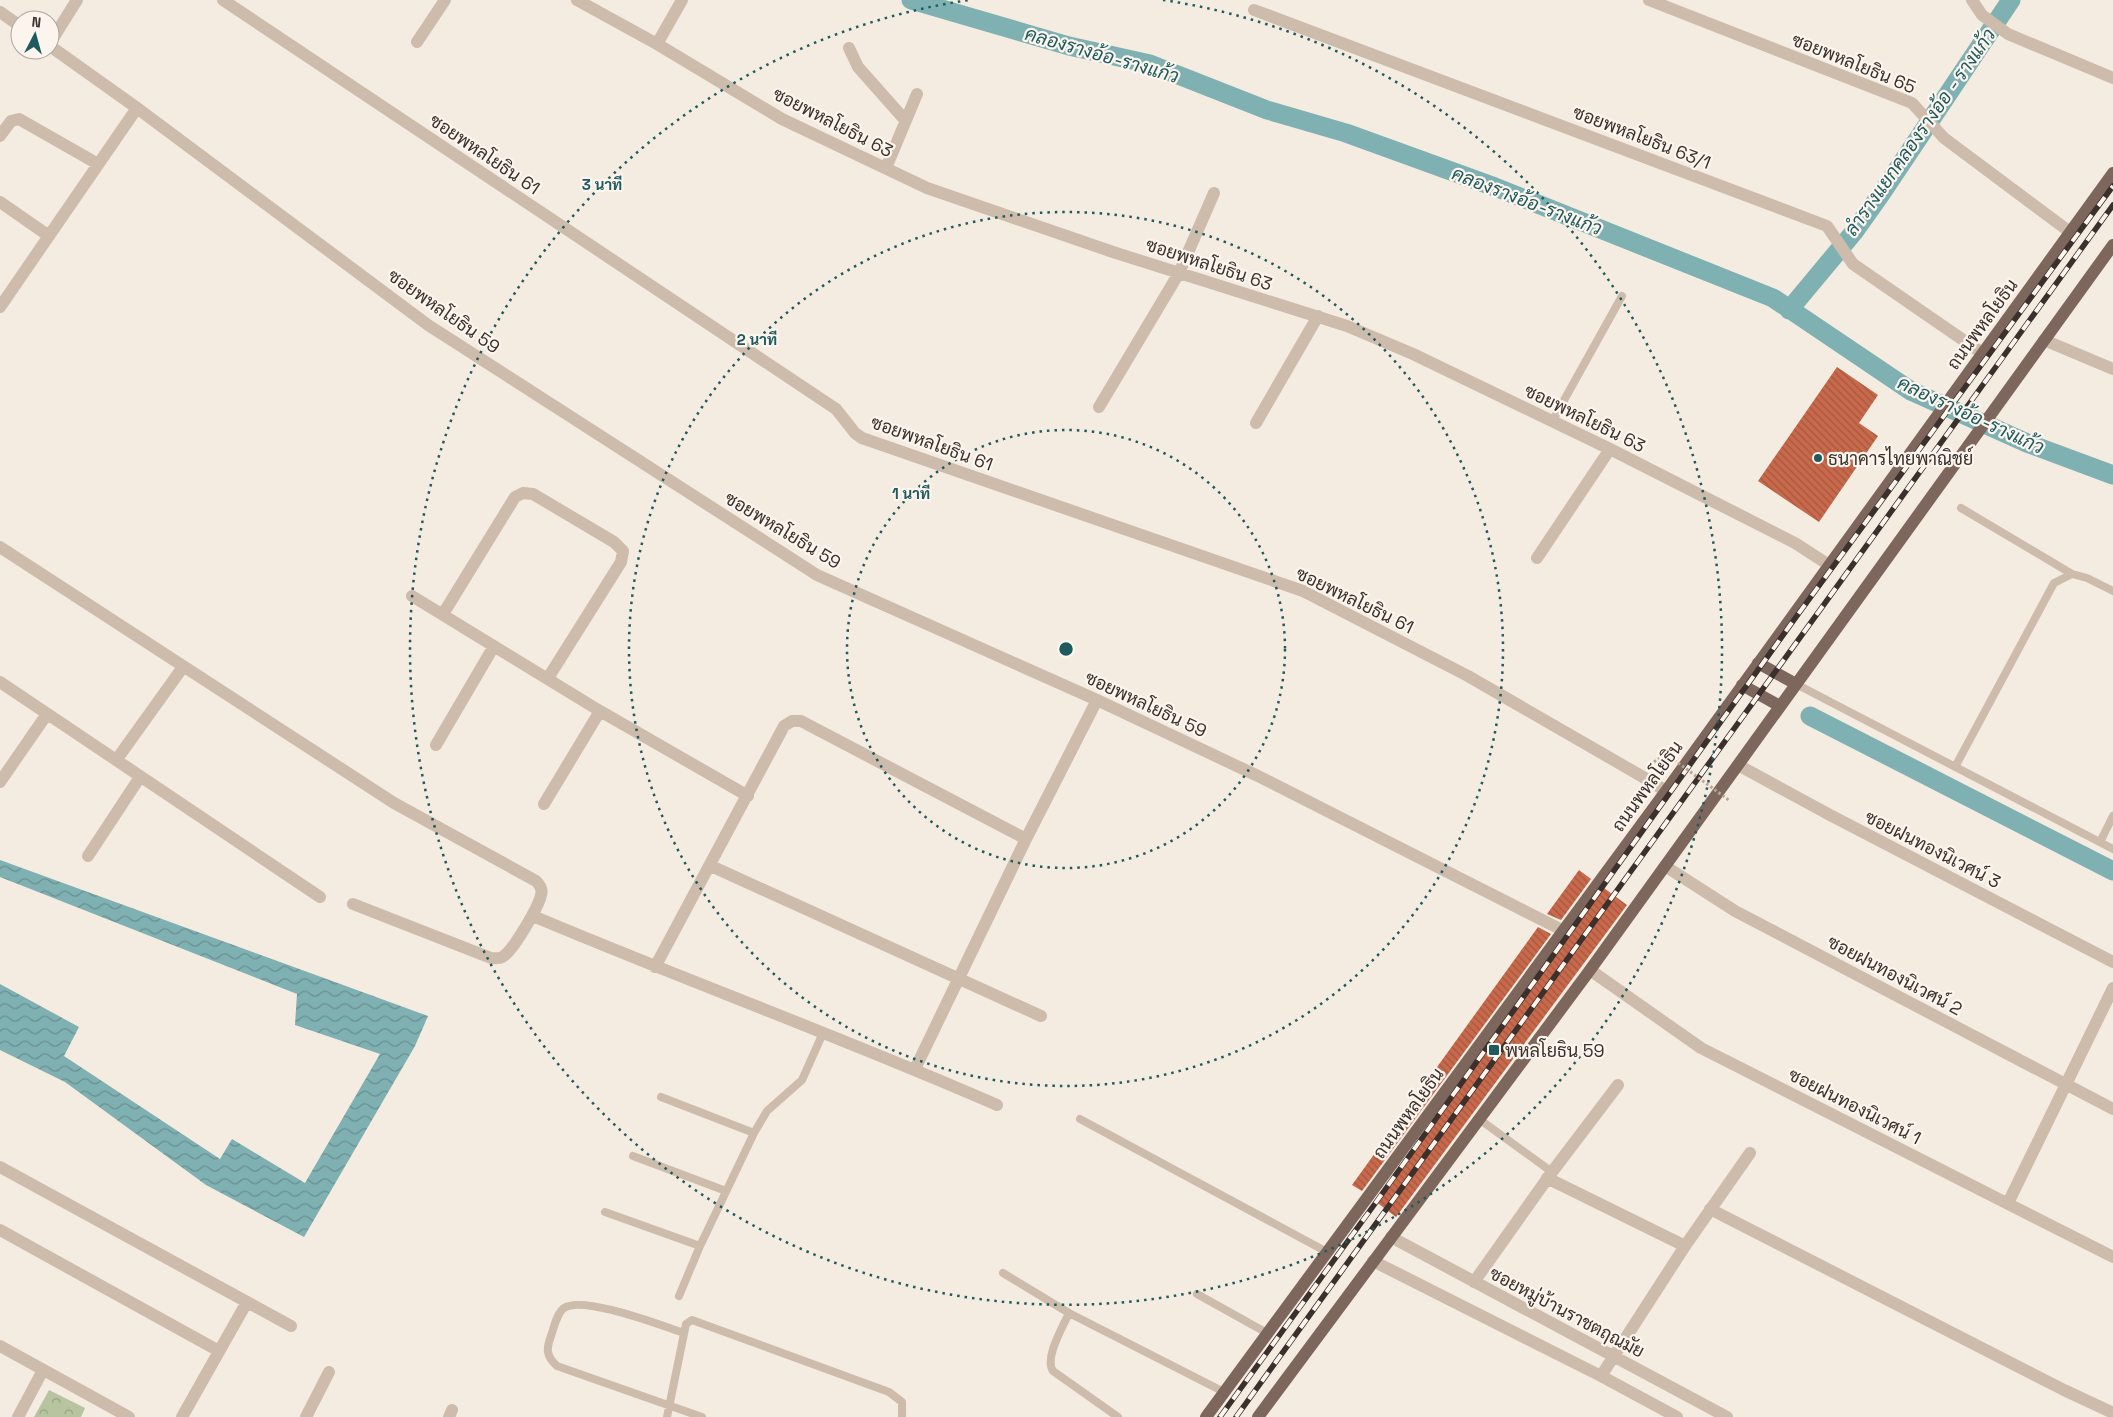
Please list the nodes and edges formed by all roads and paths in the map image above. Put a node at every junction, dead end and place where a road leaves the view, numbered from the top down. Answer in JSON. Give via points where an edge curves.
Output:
{"nodes":[{"id":1,"x":77,"y":0,"type":"edge"},
{"id":2,"x":223,"y":0,"type":"edge"},
{"id":3,"x":445,"y":0,"type":"edge"},
{"id":4,"x":577,"y":0,"type":"edge"},
{"id":5,"x":682,"y":0,"type":"edge"},
{"id":6,"x":1649,"y":0,"type":"edge"},
{"id":7,"x":1972,"y":0,"type":"edge"},
{"id":8,"x":1254,"y":10,"type":"dead end"},
{"id":9,"x":60,"y":28,"type":"edge"},
{"id":10,"x":417,"y":42,"type":"dead end"},
{"id":11,"x":657,"y":44,"type":"junction"},
{"id":12,"x":849,"y":48,"type":"dead end"},
{"id":13,"x":60,"y":51,"type":"edge"},
{"id":14,"x":2113,"y":78,"type":"edge"},
{"id":15,"x":917,"y":94,"type":"dead end"},
{"id":16,"x":137,"y":108,"type":"junction"},
{"id":17,"x":905,"y":120,"type":"junction"},
{"id":18,"x":0,"y":136,"type":"edge"},
{"id":19,"x":98,"y":164,"type":"junction"},
{"id":20,"x":886,"y":168,"type":"junction"},
{"id":21,"x":2113,"y":173,"type":"edge"},
{"id":22,"x":1214,"y":193,"type":"dead end"},
{"id":23,"x":0,"y":202,"type":"edge"},
{"id":24,"x":2070,"y":232,"type":"junction"},
{"id":25,"x":49,"y":236,"type":"junction"},
{"id":26,"x":2113,"y":244,"type":"edge"},
{"id":27,"x":1179,"y":273,"type":"junction"},
{"id":28,"x":1622,"y":296,"type":"dead end"},
{"id":29,"x":0,"y":307,"type":"edge"},
{"id":30,"x":1318,"y":316,"type":"junction"},
{"id":31,"x":2044,"y":340,"type":"junction"},
{"id":32,"x":1982,"y":353,"type":"junction"},
{"id":33,"x":2113,"y":370,"type":"edge"},
{"id":34,"x":1099,"y":407,"type":"dead end"},
{"id":35,"x":1553,"y":420,"type":"junction"},
{"id":36,"x":1256,"y":423,"type":"dead end"},
{"id":37,"x":1610,"y":449,"type":"junction"},
{"id":38,"x":1961,"y":508,"type":"dead end"},
{"id":39,"x":0,"y":547,"type":"edge"},
{"id":40,"x":1537,"y":558,"type":"dead end"},
{"id":41,"x":1829,"y":565,"type":"junction"},
{"id":42,"x":2072,"y":574,"type":"junction"},
{"id":43,"x":2113,"y":591,"type":"edge"},
{"id":44,"x":412,"y":596,"type":"dead end"},
{"id":45,"x":443,"y":614,"type":"junction"},
{"id":46,"x":494,"y":646,"type":"junction"},
{"id":47,"x":1758,"y":662,"type":"junction"},
{"id":48,"x":182,"y":666,"type":"junction"},
{"id":49,"x":548,"y":678,"type":"junction"},
{"id":50,"x":0,"y":682,"type":"edge"},
{"id":51,"x":1796,"y":684,"type":"junction"},
{"id":52,"x":1742,"y":685,"type":"junction"},
{"id":53,"x":1097,"y":700,"type":"junction"},
{"id":54,"x":1780,"y":706,"type":"junction"},
{"id":55,"x":600,"y":711,"type":"junction"},
{"id":56,"x":47,"y":714,"type":"junction"},
{"id":57,"x":436,"y":745,"type":"dead end"},
{"id":58,"x":117,"y":759,"type":"junction"},
{"id":59,"x":1654,"y":762,"type":"dead end"},
{"id":60,"x":1738,"y":765,"type":"junction"},
{"id":61,"x":1955,"y":767,"type":"junction"},
{"id":62,"x":140,"y":777,"type":"junction"},
{"id":63,"x":0,"y":782,"type":"edge"},
{"id":64,"x":1666,"y":791,"type":"junction"},
{"id":65,"x":748,"y":796,"type":"junction"},
{"id":66,"x":1730,"y":801,"type":"dead end"},
{"id":67,"x":544,"y":804,"type":"dead end"},
{"id":68,"x":2113,"y":816,"type":"edge"},
{"id":69,"x":1026,"y":839,"type":"junction"},
{"id":70,"x":2100,"y":842,"type":"junction"},
{"id":71,"x":2113,"y":849,"type":"edge"},
{"id":72,"x":88,"y":856,"type":"dead end"},
{"id":73,"x":711,"y":866,"type":"junction"},
{"id":74,"x":1666,"y":866,"type":"junction"},
{"id":75,"x":320,"y":897,"type":"dead end"},
{"id":76,"x":353,"y":904,"type":"dead end"},
{"id":77,"x":533,"y":916,"type":"junction"},
{"id":78,"x":1564,"y":931,"type":"junction"},
{"id":79,"x":2113,"y":962,"type":"edge"},
{"id":80,"x":655,"y":967,"type":"junction"},
{"id":81,"x":1590,"y":970,"type":"junction"},
{"id":82,"x":959,"y":979,"type":"junction"},
{"id":83,"x":2113,"y":988,"type":"edge"},
{"id":84,"x":1041,"y":1016,"type":"dead end"},
{"id":85,"x":823,"y":1033,"type":"junction"},
{"id":86,"x":915,"y":1069,"type":"junction"},
{"id":87,"x":2066,"y":1084,"type":"junction"},
{"id":88,"x":1618,"y":1085,"type":"dead end"},
{"id":89,"x":661,"y":1097,"type":"dead end"},
{"id":90,"x":997,"y":1105,"type":"dead end"},
{"id":91,"x":2113,"y":1109,"type":"edge"},
{"id":92,"x":1080,"y":1119,"type":"dead end"},
{"id":93,"x":1479,"y":1119,"type":"junction"},
{"id":94,"x":754,"y":1133,"type":"junction"},
{"id":95,"x":1750,"y":1152,"type":"dead end"},
{"id":96,"x":633,"y":1156,"type":"dead end"},
{"id":97,"x":0,"y":1167,"type":"edge"},
{"id":98,"x":1549,"y":1175,"type":"junction"},
{"id":99,"x":726,"y":1191,"type":"junction"},
{"id":100,"x":2008,"y":1203,"type":"junction"},
{"id":101,"x":1710,"y":1210,"type":"junction"},
{"id":102,"x":605,"y":1212,"type":"dead end"},
{"id":103,"x":0,"y":1230,"type":"edge"},
{"id":104,"x":1391,"y":1237,"type":"junction"},
{"id":105,"x":700,"y":1246,"type":"junction"},
{"id":106,"x":1685,"y":1246,"type":"junction"},
{"id":107,"x":1327,"y":1252,"type":"junction"},
{"id":108,"x":2113,"y":1257,"type":"edge"},
{"id":109,"x":1373,"y":1261,"type":"junction"},
{"id":110,"x":1003,"y":1273,"type":"dead end"},
{"id":111,"x":1474,"y":1282,"type":"junction"},
{"id":112,"x":1197,"y":1294,"type":"dead end"},
{"id":113,"x":678,"y":1296,"type":"dead end"},
{"id":114,"x":247,"y":1302,"type":"junction"},
{"id":115,"x":1069,"y":1313,"type":"junction"},
{"id":116,"x":291,"y":1326,"type":"dead end"},
{"id":117,"x":684,"y":1333,"type":"junction"},
{"id":118,"x":1267,"y":1333,"type":"junction"},
{"id":119,"x":0,"y":1346,"type":"edge"},
{"id":120,"x":219,"y":1351,"type":"junction"},
{"id":121,"x":1614,"y":1356,"type":"junction"},
{"id":122,"x":43,"y":1370,"type":"junction"},
{"id":123,"x":329,"y":1372,"type":"dead end"},
{"id":124,"x":1601,"y":1376,"type":"junction"},
{"id":125,"x":1224,"y":1392,"type":"junction"},
{"id":126,"x":668,"y":1406,"type":"junction"},
{"id":127,"x":2113,"y":1413,"type":"edge"},
{"id":128,"x":1263,"y":1415,"type":"edge"},
{"id":129,"x":18,"y":1417,"type":"edge"},
{"id":130,"x":129,"y":1417,"type":"edge"},
{"id":131,"x":182,"y":1417,"type":"edge"},
{"id":132,"x":306,"y":1417,"type":"edge"},
{"id":133,"x":667,"y":1417,"type":"edge"},
{"id":134,"x":702,"y":1417,"type":"edge"},
{"id":135,"x":902,"y":1417,"type":"edge"},
{"id":136,"x":1118,"y":1417,"type":"edge"},
{"id":137,"x":1206,"y":1417,"type":"edge"},
{"id":138,"x":1677,"y":1417,"type":"edge"},
{"id":139,"x":1727,"y":1417,"type":"edge"}],
"edges":[{"from":1,"to":9,"type":"street"},
{"from":2,"to":64,"type":"street","name":"ซอยพหลโยธิน 61","via":[[836,409],[855,434],[862,438],[1303,591],[1468,676]]},
{"from":3,"to":10,"type":"street"},
{"from":4,"to":11,"type":"street","name":"ซอยพหลโยธิน 63"},
{"from":5,"to":11,"type":"street"},
{"from":6,"to":24,"type":"street","name":"ซอยพหลโยธิน 65","via":[[1912,103],[1944,138]]},
{"from":7,"to":14,"type":"street","via":[[1982,15],[2008,34]]},
{"from":8,"to":32,"type":"street","name":"ซอยพหลโยธิน 63/1","via":[[1827,226],[1853,264]]},
{"from":11,"to":20,"type":"street","name":"ซอยพหลโยธิน 63","via":[[782,118]]},
{"from":12,"to":17,"type":"street","via":[[858,67]]},
{"from":13,"to":16,"type":"street","name":"ซอยพหลโยธิน 59"},
{"from":15,"to":17,"type":"street"},
{"from":16,"to":19,"type":"street"},
{"from":16,"to":53,"type":"street","name":"ซอยพหลโยธิน 59","via":[[428,325],[817,574]]},
{"from":17,"to":20,"type":"street"},
{"from":18,"to":19,"type":"street","via":[[11,121],[19,120]]},
{"from":19,"to":25,"type":"street"},
{"from":20,"to":27,"type":"street","name":"ซอยพหลโยธิน 63","via":[[927,188]]},
{"from":21,"to":24,"type":"main road","name":"ถนนพหลโยธิน"},
{"from":22,"to":27,"type":"street"},
{"from":23,"to":25,"type":"street"},
{"from":24,"to":32,"type":"main road","name":"ถนนพหลโยธิน"},
{"from":25,"to":29,"type":"street"},
{"from":26,"to":31,"type":"main road"},
{"from":27,"to":30,"type":"street","name":"ซอยพหลโยธิน 63"},
{"from":27,"to":34,"type":"street"},
{"from":28,"to":35,"type":"lane"},
{"from":30,"to":35,"type":"street","name":"ซอยพหลโยธิน 63","via":[[1413,354]]},
{"from":30,"to":36,"type":"street"},
{"from":31,"to":33,"type":"street"},
{"from":31,"to":51,"type":"main road"},
{"from":32,"to":41,"type":"main road","name":"ถนนพหลโยธิน"},
{"from":35,"to":37,"type":"street","name":"ซอยพหลโยธิน 63"},
{"from":37,"to":40,"type":"street"},
{"from":37,"to":41,"type":"street","name":"ซอยพหลโยธิน 63","via":[[1795,543]]},
{"from":38,"to":42,"type":"lane"},
{"from":39,"to":48,"type":"street"},
{"from":41,"to":47,"type":"main road","name":"ถนนพหลโยธิน"},
{"from":42,"to":43,"type":"lane"},
{"from":42,"to":61,"type":"lane","via":[[2054,583]]},
{"from":44,"to":45,"type":"street"},
{"from":45,"to":46,"type":"street"},
{"from":45,"to":49,"type":"street","via":[[515,497],[523,493],[533,494],[614,542],[623,551],[621,562]]},
{"from":46,"to":49,"type":"street"},
{"from":46,"to":57,"type":"street"},
{"from":47,"to":51,"type":"main road"},
{"from":47,"to":52,"type":"main road","name":"ถนนพหลโยธิน"},
{"from":48,"to":58,"type":"street"},
{"from":48,"to":77,"type":"street","via":[[394,803],[536,881],[542,894]]},
{"from":49,"to":55,"type":"street"},
{"from":50,"to":56,"type":"street"},
{"from":51,"to":54,"type":"main road"},
{"from":51,"to":61,"type":"lane"},
{"from":52,"to":54,"type":"main road"},
{"from":52,"to":64,"type":"main road","name":"ถนนพหลโยธิน"},
{"from":53,"to":69,"type":"street"},
{"from":53,"to":78,"type":"street","name":"ซอยพหลโยธิน 59"},
{"from":54,"to":60,"type":"main road"},
{"from":55,"to":65,"type":"street"},
{"from":55,"to":67,"type":"street"},
{"from":56,"to":58,"type":"street"},
{"from":56,"to":63,"type":"street"},
{"from":58,"to":62,"type":"street"},
{"from":59,"to":66,"type":"path","bridge":true,"via":[[1666,754]]},
{"from":60,"to":74,"type":"main road"},
{"from":60,"to":79,"type":"street","name":"ซอยฝนทองนิเวศน์ 3"},
{"from":61,"to":70,"type":"lane"},
{"from":62,"to":72,"type":"street"},
{"from":62,"to":75,"type":"street"},
{"from":64,"to":78,"type":"main road","name":"ถนนพหลโยธิน"},
{"from":65,"to":69,"type":"street","via":[[784,726],[792,721],[801,722]]},
{"from":65,"to":73,"type":"street"},
{"from":68,"to":70,"type":"lane"},
{"from":69,"to":82,"type":"street"},
{"from":70,"to":71,"type":"lane"},
{"from":73,"to":80,"type":"street"},
{"from":73,"to":82,"type":"street"},
{"from":74,"to":81,"type":"main road"},
{"from":74,"to":87,"type":"street","name":"ซอยฝนทองนิเวศน์ 2","via":[[1735,911]]},
{"from":76,"to":77,"type":"street","via":[[491,958],[502,957],[508,952]]},
{"from":77,"to":80,"type":"street"},
{"from":78,"to":107,"type":"main road","name":"ถนนพหลโยธิน"},
{"from":80,"to":85,"type":"street"},
{"from":81,"to":93,"type":"main road"},
{"from":81,"to":100,"type":"street","name":"ซอยฝนทองนิเวศน์ 1","via":[[1701,1048]]},
{"from":82,"to":84,"type":"street"},
{"from":82,"to":86,"type":"street"},
{"from":83,"to":87,"type":"street"},
{"from":85,"to":86,"type":"street"},
{"from":85,"to":94,"type":"lane","via":[[802,1080],[767,1111]]},
{"from":86,"to":90,"type":"street"},
{"from":87,"to":91,"type":"street","name":"ซอยฝนทองนิเวศน์ 2"},
{"from":87,"to":100,"type":"street"},
{"from":88,"to":98,"type":"street"},
{"from":89,"to":94,"type":"lane"},
{"from":92,"to":107,"type":"lane"},
{"from":93,"to":98,"type":"lane"},
{"from":93,"to":104,"type":"main road"},
{"from":94,"to":99,"type":"lane"},
{"from":95,"to":101,"type":"street"},
{"from":96,"to":99,"type":"lane"},
{"from":97,"to":114,"type":"street"},
{"from":98,"to":106,"type":"street"},
{"from":98,"to":111,"type":"street"},
{"from":99,"to":105,"type":"lane"},
{"from":100,"to":108,"type":"street","name":"ซอยฝนทองนิเวศน์ 1"},
{"from":101,"to":106,"type":"street"},
{"from":101,"to":127,"type":"street"},
{"from":102,"to":105,"type":"lane"},
{"from":103,"to":120,"type":"street"},
{"from":104,"to":109,"type":"main road"},
{"from":104,"to":111,"type":"street","name":"ซอยหมู่บ้านราชตฤณมัย"},
{"from":105,"to":113,"type":"lane"},
{"from":106,"to":121,"type":"street"},
{"from":107,"to":118,"type":"main road","name":"ถนนพหลโยธิน"},
{"from":109,"to":124,"type":"street"},
{"from":109,"to":128,"type":"main road"},
{"from":110,"to":115,"type":"lane"},
{"from":111,"to":121,"type":"street","name":"ซอยหมู่บ้านราชตฤณมัย"},
{"from":112,"to":118,"type":"lane"},
{"from":114,"to":116,"type":"street"},
{"from":114,"to":120,"type":"street"},
{"from":115,"to":125,"type":"lane"},
{"from":115,"to":136,"type":"lane","via":[[1050,1358],[1050,1367]]},
{"from":117,"to":126,"type":"lane"},
{"from":117,"to":126,"type":"lane","via":[[592,1305],[575,1304],[561,1311],[547,1346],[547,1354],[557,1366]]},
{"from":117,"to":135,"type":"lane","via":[[688,1321],[698,1321],[889,1392],[902,1402]]},
{"from":118,"to":125,"type":"main road","name":"ถนนพหลโยธิน"},
{"from":119,"to":122,"type":"street"},
{"from":120,"to":131,"type":"street"},
{"from":121,"to":124,"type":"street"},
{"from":121,"to":139,"type":"street","name":"ซอยหมู่บ้านราชตฤณมัย"},
{"from":122,"to":129,"type":"street"},
{"from":122,"to":130,"type":"street"},
{"from":123,"to":132,"type":"street"},
{"from":124,"to":138,"type":"street"},
{"from":125,"to":137,"type":"main road","name":"ถนนพหลโยธิน"},
{"from":126,"to":133,"type":"lane"},
{"from":126,"to":134,"type":"lane"}]}
